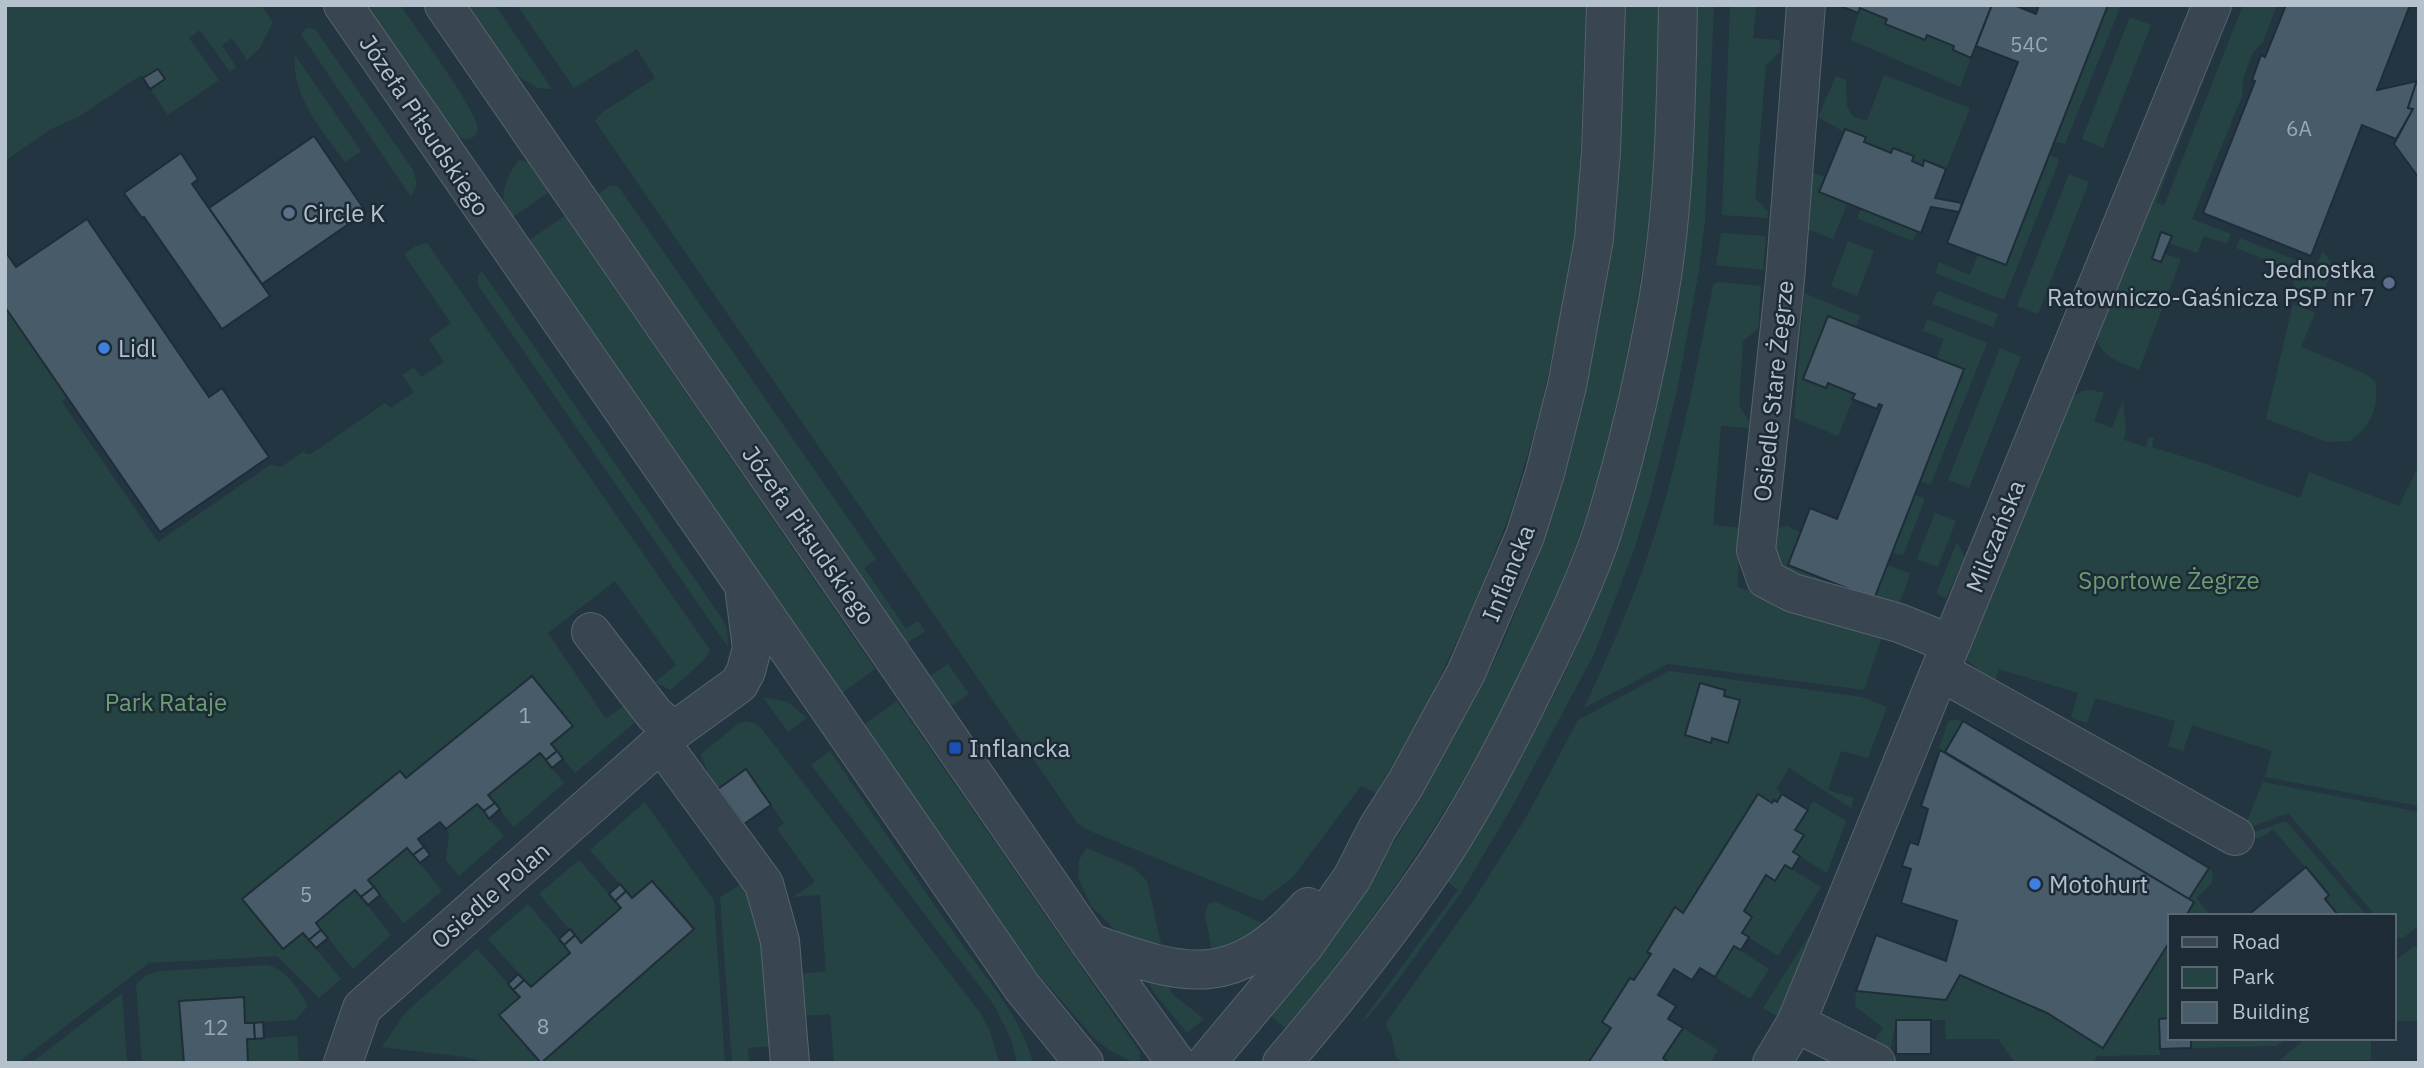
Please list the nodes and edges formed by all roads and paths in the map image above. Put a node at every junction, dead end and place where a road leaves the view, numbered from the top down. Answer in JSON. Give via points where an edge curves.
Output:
{"nodes":[{"id":1,"x":343,"y":5,"type":"edge"},
{"id":2,"x":444,"y":5,"type":"edge"},
{"id":3,"x":1606,"y":5,"type":"edge"},
{"id":4,"x":1678,"y":5,"type":"edge"},
{"id":5,"x":1806,"y":5,"type":"edge"},
{"id":6,"x":2211,"y":5,"type":"edge"},
{"id":7,"x":741,"y":582,"type":"junction"},
{"id":8,"x":591,"y":632,"type":"dead end"},
{"id":9,"x":1946,"y":658,"type":"junction"},
{"id":10,"x":739,"y":684,"type":"junction"},
{"id":11,"x":813,"y":686,"type":"junction"},
{"id":12,"x":668,"y":737,"type":"junction"},
{"id":13,"x":1377,"y":829,"type":"junction"},
{"id":14,"x":2235,"y":836,"type":"dead end"},
{"id":15,"x":1090,"y":943,"type":"junction"},
{"id":16,"x":1796,"y":1023,"type":"junction"},
{"id":17,"x":1064,"y":1054,"type":"edge"},
{"id":18,"x":1289,"y":1059,"type":"edge"},
{"id":19,"x":343,"y":1063,"type":"edge"},
{"id":20,"x":790,"y":1063,"type":"edge"},
{"id":21,"x":1096,"y":1063,"type":"edge"},
{"id":22,"x":1176,"y":1063,"type":"edge"},
{"id":23,"x":1206,"y":1063,"type":"edge"},
{"id":24,"x":1772,"y":1063,"type":"edge"},
{"id":25,"x":1876,"y":1063,"type":"edge"}],
"edges":[{"from":1,"to":7,"type":"street","name":"Józefa Piłsudskiego"},
{"from":2,"to":15,"type":"street","name":"Józefa Piłsudskiego"},
{"from":3,"to":13,"type":"street","name":"Inflancka","via":[[1594,239],[1567,386],[1545,473],[1525,536],[1466,673]]},
{"from":4,"to":18,"type":"street","via":[[1671,195],[1658,299],[1621,471],[1601,536],[1564,628],[1465,816],[1382,940]]},
{"from":5,"to":9,"type":"street","name":"Osiedle Stare Żegrze","via":[[1785,280],[1756,550],[1766,579],[1793,593],[1899,623]]},
{"from":6,"to":9,"type":"street","name":"Milczańska"},
{"from":7,"to":10,"type":"street","via":[[752,648]]},
{"from":7,"to":11,"type":"street","name":"Józefa Piłsudskiego"},
{"from":8,"to":12,"type":"street"},
{"from":9,"to":14,"type":"street","name":"Osiedle Stare Żegrze"},
{"from":9,"to":16,"type":"street","name":"Milczańska"},
{"from":10,"to":11,"type":"street","name":"Osiedle Polan","via":[[776,677],[795,678]]},
{"from":10,"to":12,"type":"street","name":"Osiedle Polan"},
{"from":11,"to":17,"type":"street","name":"Józefa Piłsudskiego"},
{"from":12,"to":19,"type":"street","name":"Osiedle Polan","via":[[362,1008]]},
{"from":12,"to":20,"type":"street","via":[[764,884],[780,941]]},
{"from":13,"to":15,"type":"street","via":[[1298,918],[1269,944],[1232,965],[1197,972],[1152,964]]},
{"from":13,"to":23,"type":"street","name":"Inflancka","via":[[1352,878],[1304,946]]},
{"from":15,"to":22,"type":"street","name":"Józefa Piłsudskiego"},
{"from":16,"to":24,"type":"street","name":"Milczańska"},
{"from":16,"to":25,"type":"street"},
{"from":17,"to":21,"type":"street"}]}
